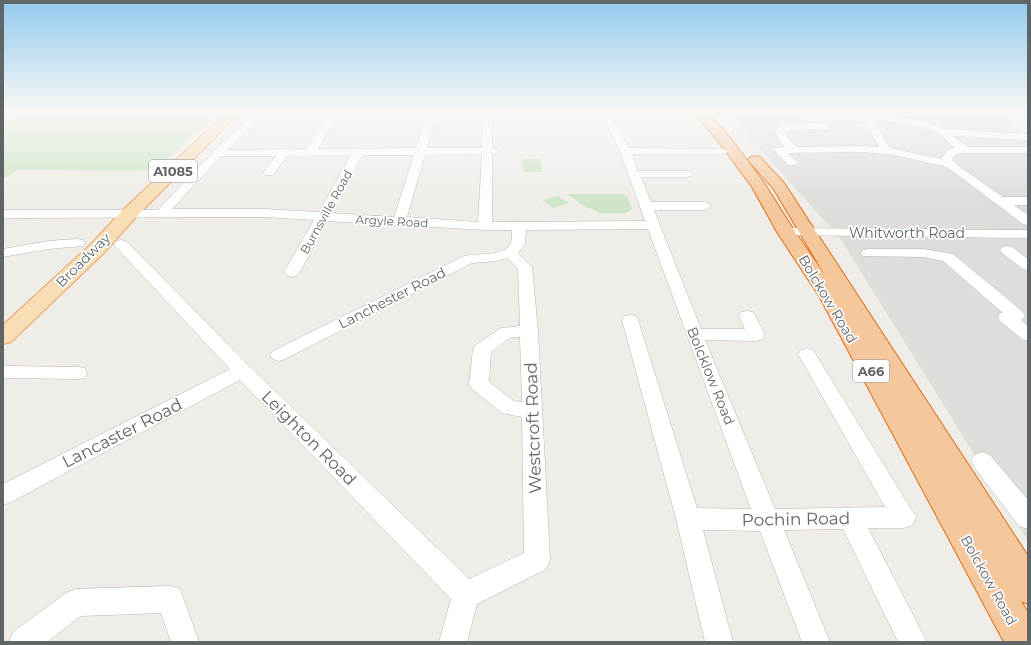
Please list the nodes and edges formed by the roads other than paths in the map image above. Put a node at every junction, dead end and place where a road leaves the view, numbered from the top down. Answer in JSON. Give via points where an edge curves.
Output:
{"nodes":[{"id":1,"x":203,"y":142,"type":"edge"},
{"id":2,"x":230,"y":142,"type":"edge"},
{"id":3,"x":317,"y":142,"type":"edge"},
{"id":4,"x":423,"y":142,"type":"edge"},
{"id":5,"x":490,"y":142,"type":"edge"},
{"id":6,"x":620,"y":142,"type":"edge"},
{"id":7,"x":726,"y":142,"type":"edge"},
{"id":8,"x":740,"y":142,"type":"edge"},
{"id":9,"x":786,"y":142,"type":"edge"},
{"id":10,"x":881,"y":142,"type":"edge"},
{"id":11,"x":954,"y":142,"type":"edge"},
{"id":12,"x":421,"y":150,"type":"junction"},
{"id":13,"x":795,"y":150,"type":"junction"},
{"id":14,"x":966,"y":150,"type":"junction"},
{"id":15,"x":1028,"y":150,"type":"edge"},
{"id":16,"x":353,"y":151,"type":"junction"},
{"id":17,"x":490,"y":151,"type":"junction"},
{"id":18,"x":625,"y":151,"type":"junction"},
{"id":19,"x":723,"y":151,"type":"dead end"},
{"id":20,"x":886,"y":151,"type":"junction"},
{"id":21,"x":284,"y":152,"type":"junction"},
{"id":22,"x":311,"y":152,"type":"junction"},
{"id":23,"x":218,"y":153,"type":"junction"},
{"id":24,"x":792,"y":163,"type":"dead end"},
{"id":25,"x":951,"y":164,"type":"junction"},
{"id":26,"x":269,"y":173,"type":"dead end"},
{"id":27,"x":634,"y":174,"type":"junction"},
{"id":28,"x":687,"y":174,"type":"dead end"},
{"id":29,"x":1000,"y":201,"type":"junction"},
{"id":30,"x":1028,"y":201,"type":"edge"},
{"id":31,"x":646,"y":206,"type":"junction"},
{"id":32,"x":704,"y":206,"type":"dead end"},
{"id":33,"x":130,"y":213,"type":"junction"},
{"id":34,"x":162,"y":213,"type":"junction"},
{"id":35,"x":3,"y":214,"type":"edge"},
{"id":36,"x":323,"y":216,"type":"junction"},
{"id":37,"x":399,"y":221,"type":"junction"},
{"id":38,"x":1028,"y":221,"type":"edge"},
{"id":39,"x":485,"y":226,"type":"junction"},
{"id":40,"x":654,"y":226,"type":"junction"},
{"id":41,"x":519,"y":227,"type":"junction"},
{"id":42,"x":797,"y":232,"type":"junction"},
{"id":43,"x":1028,"y":234,"type":"edge"},
{"id":44,"x":117,"y":238,"type":"junction"},
{"id":45,"x":78,"y":243,"type":"dead end"},
{"id":46,"x":1007,"y":250,"type":"dead end"},
{"id":47,"x":3,"y":253,"type":"edge"},
{"id":48,"x":510,"y":253,"type":"junction"},
{"id":49,"x":868,"y":253,"type":"dead end"},
{"id":50,"x":1028,"y":266,"type":"edge"},
{"id":51,"x":292,"y":272,"type":"dead end"},
{"id":52,"x":747,"y":316,"type":"dead end"},
{"id":53,"x":1023,"y":316,"type":"edge"},
{"id":54,"x":630,"y":320,"type":"dead end"},
{"id":55,"x":3,"y":328,"type":"edge"},
{"id":56,"x":529,"y":331,"type":"junction"},
{"id":57,"x":694,"y":334,"type":"junction"},
{"id":58,"x":1028,"y":335,"type":"edge"},
{"id":59,"x":3,"y":337,"type":"edge"},
{"id":60,"x":807,"y":354,"type":"dead end"},
{"id":61,"x":278,"y":355,"type":"dead end"},
{"id":62,"x":242,"y":371,"type":"junction"},
{"id":63,"x":3,"y":372,"type":"edge"},
{"id":64,"x":78,"y":373,"type":"dead end"},
{"id":65,"x":532,"y":410,"type":"junction"},
{"id":66,"x":982,"y":462,"type":"dead end"},
{"id":67,"x":3,"y":495,"type":"edge"},
{"id":68,"x":850,"y":518,"type":"junction"},
{"id":69,"x":1028,"y":518,"type":"edge"},
{"id":70,"x":688,"y":519,"type":"junction"},
{"id":71,"x":768,"y":520,"type":"junction"},
{"id":72,"x":1028,"y":587,"type":"edge"},
{"id":73,"x":466,"y":595,"type":"junction"},
{"id":74,"x":23,"y":642,"type":"edge"},
{"id":75,"x":185,"y":642,"type":"edge"},
{"id":76,"x":453,"y":642,"type":"edge"},
{"id":77,"x":719,"y":642,"type":"edge"},
{"id":78,"x":816,"y":642,"type":"edge"},
{"id":79,"x":913,"y":642,"type":"edge"},
{"id":80,"x":1024,"y":642,"type":"edge"}],
"edges":[{"from":1,"to":33,"type":"main road","number":"A1085"},
{"from":2,"to":23,"type":"street"},
{"from":3,"to":22,"type":"street"},
{"from":4,"to":12,"type":"street"},
{"from":5,"to":17,"type":"street"},
{"from":6,"to":18,"type":"street","name":"Bolcklow Road"},
{"from":7,"to":42,"type":"highway","name":"Bolckow Road","number":"A66"},
{"from":8,"to":42,"type":"highway","name":"Bolckow Road","number":"A66","via":[[779,186]]},
{"from":9,"to":13,"type":"street"},
{"from":10,"to":20,"type":"street"},
{"from":11,"to":14,"type":"street"},
{"from":12,"to":16,"type":"street","via":[[397,146]]},
{"from":12,"to":17,"type":"street"},
{"from":12,"to":37,"type":"street"},
{"from":13,"to":20,"type":"street"},
{"from":13,"to":24,"type":"street","via":[[779,150]]},
{"from":14,"to":15,"type":"street"},
{"from":14,"to":25,"type":"street","via":[[953,151],[946,159]]},
{"from":16,"to":22,"type":"street"},
{"from":16,"to":36,"type":"street","name":"Burnsville Road"},
{"from":17,"to":39,"type":"street"},
{"from":18,"to":19,"type":"street"},
{"from":18,"to":27,"type":"street","name":"Bolcklow Road"},
{"from":20,"to":25,"type":"street"},
{"from":21,"to":22,"type":"street"},
{"from":21,"to":23,"type":"street"},
{"from":21,"to":26,"type":"street"},
{"from":23,"to":34,"type":"street"},
{"from":25,"to":29,"type":"street"},
{"from":27,"to":28,"type":"street"},
{"from":27,"to":31,"type":"street","name":"Bolcklow Road"},
{"from":29,"to":30,"type":"street"},
{"from":29,"to":38,"type":"street"},
{"from":31,"to":32,"type":"street"},
{"from":31,"to":40,"type":"street","name":"Bolcklow Road"},
{"from":33,"to":34,"type":"street","name":"Argyle Road"},
{"from":33,"to":35,"type":"street","name":"Argyle Road"},
{"from":33,"to":44,"type":"main road","number":"A1085"},
{"from":34,"to":36,"type":"street","name":"Argyle Road"},
{"from":36,"to":37,"type":"street","name":"Argyle Road"},
{"from":36,"to":51,"type":"street","name":"Burnsville Road"},
{"from":37,"to":39,"type":"street","name":"Argyle Road"},
{"from":39,"to":41,"type":"street","name":"Argyle Road"},
{"from":40,"to":41,"type":"street","name":"Argyle Road"},
{"from":40,"to":57,"type":"street","name":"Bolcklow Road"},
{"from":41,"to":48,"type":"street","via":[[518,244]]},
{"from":42,"to":43,"type":"street","name":"Whitworth Road"},
{"from":42,"to":72,"type":"highway","name":"Bolckow Road","number":"A66","via":[[963,479]]},
{"from":42,"to":80,"type":"highway","name":"Bolckow Road","number":"A66","via":[[829,296]]},
{"from":44,"to":55,"type":"main road","name":"Broadway","number":"A1085","via":[[88,250]]},
{"from":44,"to":59,"type":"main road","name":"Broadway","number":"A1085","via":[[97,249]]},
{"from":44,"to":62,"type":"street","name":"Leighton Road"},
{"from":45,"to":47,"type":"street"},
{"from":46,"to":50,"type":"street"},
{"from":48,"to":56,"type":"street","name":"Westcroft Road","via":[[525,267]]},
{"from":48,"to":61,"type":"street","name":"Lanchester Road","via":[[497,257],[469,259]]},
{"from":49,"to":53,"type":"street","via":[[924,253],[948,256]]},
{"from":52,"to":57,"type":"street","via":[[756,335]]},
{"from":53,"to":58,"type":"street","via":[[1006,317]]},
{"from":54,"to":70,"type":"street"},
{"from":56,"to":65,"type":"street","name":"Westcroft Road"},
{"from":56,"to":65,"type":"street","via":[[506,332],[482,350],[479,384],[508,408]]},
{"from":57,"to":71,"type":"street","name":"Bolcklow Road"},
{"from":60,"to":68,"type":"street","name":"Pochin Road","via":[[904,517]]},
{"from":62,"to":67,"type":"street","name":"Lancaster Road"},
{"from":62,"to":73,"type":"street","name":"Leighton Road"},
{"from":63,"to":64,"type":"street"},
{"from":65,"to":73,"type":"street","name":"Westcroft Road","via":[[537,560]]},
{"from":66,"to":69,"type":"street"},
{"from":68,"to":71,"type":"street","name":"Pochin Road"},
{"from":68,"to":79,"type":"street"},
{"from":70,"to":71,"type":"street","name":"Pochin Road"},
{"from":70,"to":77,"type":"street"},
{"from":71,"to":78,"type":"street","name":"Bolcklow Road"},
{"from":73,"to":76,"type":"street"},
{"from":74,"to":75,"type":"street","via":[[76,603],[170,599]]}]}
